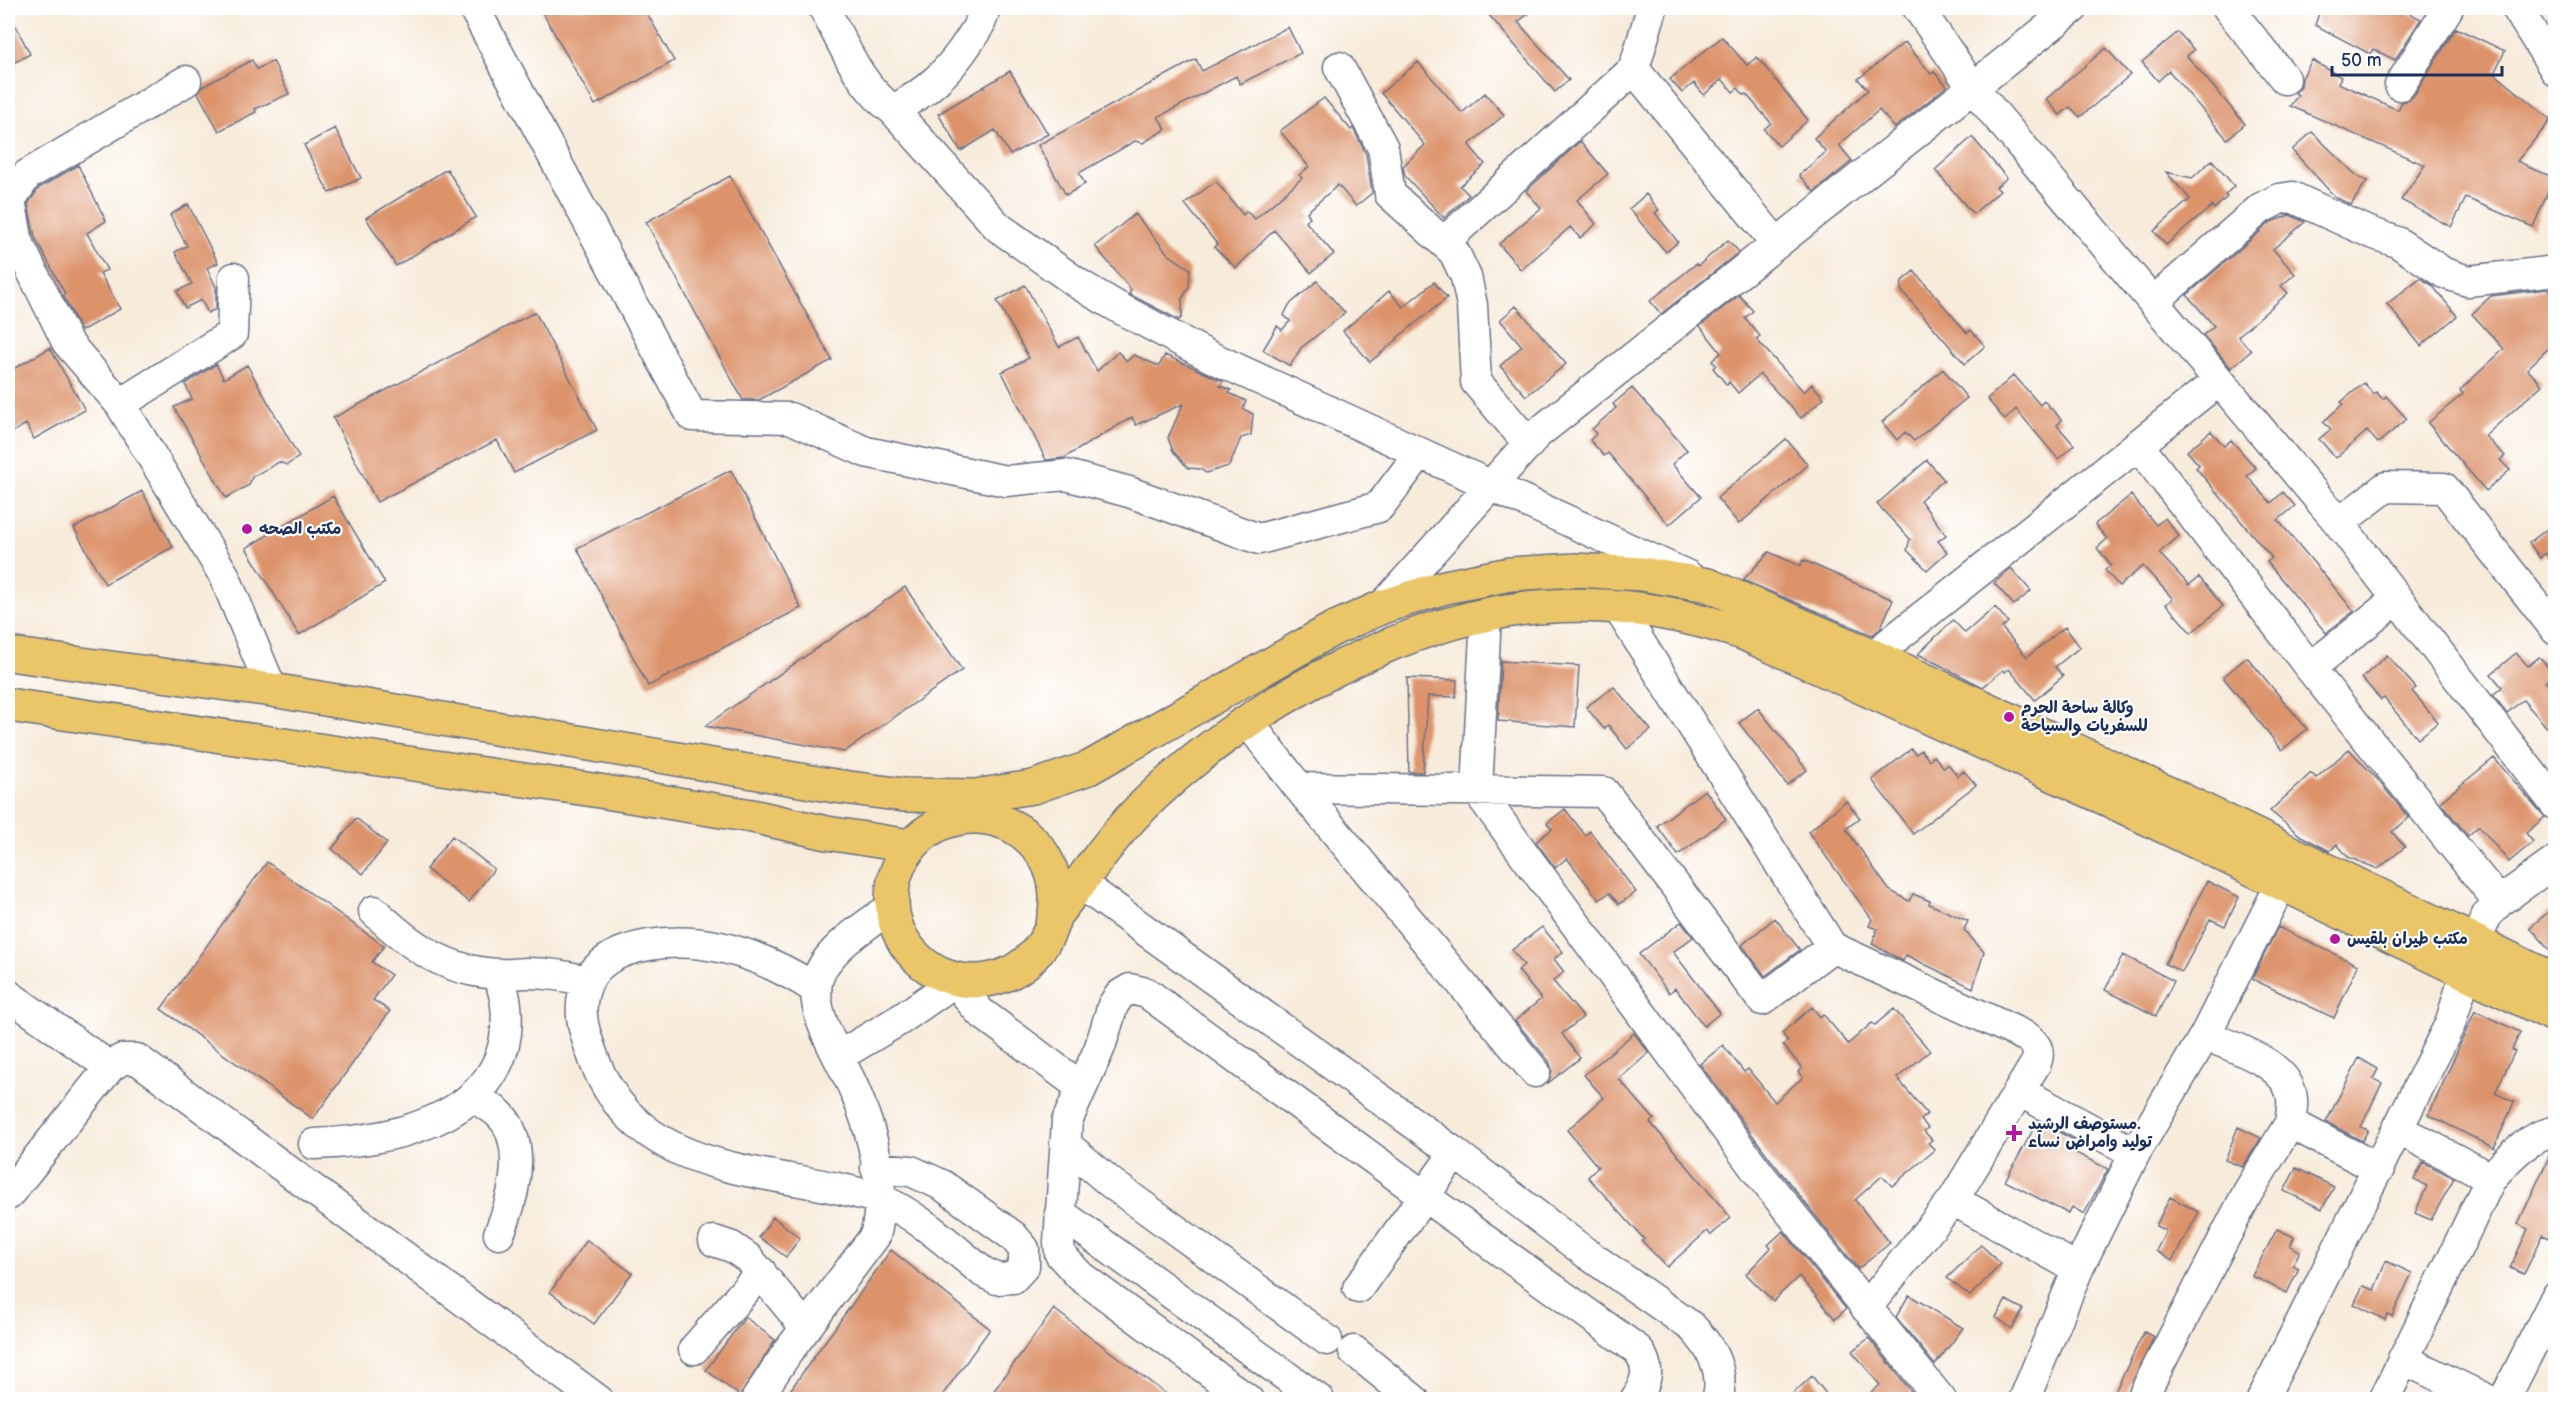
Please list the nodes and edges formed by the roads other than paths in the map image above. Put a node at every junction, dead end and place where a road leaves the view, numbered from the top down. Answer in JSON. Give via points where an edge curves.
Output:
{"nodes":[{"id":1,"x":474,"y":8,"type":"edge"},
{"id":2,"x":824,"y":8,"type":"edge"},
{"id":3,"x":985,"y":8,"type":"edge"},
{"id":4,"x":1652,"y":8,"type":"edge"},
{"id":5,"x":1918,"y":8,"type":"edge"},
{"id":6,"x":2073,"y":8,"type":"edge"},
{"id":7,"x":2228,"y":8,"type":"edge"},
{"id":8,"x":2448,"y":8,"type":"edge"},
{"id":9,"x":2517,"y":8,"type":"edge"},
{"id":10,"x":1339,"y":67,"type":"dead end"},
{"id":11,"x":1634,"y":69,"type":"junction"},
{"id":12,"x":2556,"y":71,"type":"edge"},
{"id":13,"x":2285,"y":79,"type":"dead end"},
{"id":14,"x":186,"y":81,"type":"dead end"},
{"id":15,"x":2400,"y":85,"type":"dead end"},
{"id":16,"x":1973,"y":88,"type":"junction"},
{"id":17,"x":893,"y":110,"type":"junction"},
{"id":18,"x":1445,"y":241,"type":"junction"},
{"id":19,"x":1776,"y":243,"type":"junction"},
{"id":20,"x":2556,"y":271,"type":"edge"},
{"id":21,"x":234,"y":278,"type":"dead end"},
{"id":22,"x":2153,"y":302,"type":"junction"},
{"id":23,"x":2218,"y":381,"type":"junction"},
{"id":24,"x":120,"y":404,"type":"junction"},
{"id":25,"x":1529,"y":444,"type":"junction"},
{"id":26,"x":2138,"y":445,"type":"junction"},
{"id":27,"x":1420,"y":453,"type":"junction"},
{"id":28,"x":1494,"y":485,"type":"junction"},
{"id":29,"x":2339,"y":523,"type":"junction"},
{"id":30,"x":1707,"y":585,"type":"junction"},
{"id":31,"x":2397,"y":599,"type":"junction"},
{"id":32,"x":1617,"y":606,"type":"junction"},
{"id":33,"x":1382,"y":607,"type":"junction"},
{"id":34,"x":1486,"y":615,"type":"junction"},
{"id":35,"x":2556,"y":630,"type":"edge"},
{"id":36,"x":8,"y":654,"type":"edge"},
{"id":37,"x":1873,"y":656,"type":"junction"},
{"id":38,"x":2310,"y":668,"type":"junction"},
{"id":39,"x":272,"y":690,"type":"junction"},
{"id":40,"x":8,"y":705,"type":"edge"},
{"id":41,"x":1248,"y":722,"type":"junction"},
{"id":42,"x":1299,"y":788,"type":"junction"},
{"id":43,"x":1477,"y":790,"type":"junction"},
{"id":44,"x":2556,"y":805,"type":"edge"},
{"id":45,"x":910,"y":846,"type":"junction"},
{"id":46,"x":2556,"y":861,"type":"edge"},
{"id":47,"x":1081,"y":884,"type":"junction"},
{"id":48,"x":2281,"y":884,"type":"junction"},
{"id":49,"x":2499,"y":902,"type":"junction"},
{"id":50,"x":892,"y":907,"type":"junction"},
{"id":51,"x":374,"y":911,"type":"dead end"},
{"id":52,"x":1055,"y":915,"type":"junction"},
{"id":53,"x":1832,"y":947,"type":"junction"},
{"id":54,"x":2471,"y":958,"type":"junction"},
{"id":55,"x":499,"y":974,"type":"junction"},
{"id":56,"x":957,"y":980,"type":"junction"},
{"id":57,"x":586,"y":981,"type":"junction"},
{"id":58,"x":2556,"y":981,"type":"edge"},
{"id":59,"x":816,"y":989,"type":"junction"},
{"id":60,"x":8,"y":995,"type":"edge"},
{"id":61,"x":2556,"y":1016,"type":"edge"},
{"id":62,"x":2205,"y":1035,"type":"junction"},
{"id":63,"x":839,"y":1056,"type":"junction"},
{"id":64,"x":110,"y":1067,"type":"junction"},
{"id":65,"x":1535,"y":1072,"type":"dead end"},
{"id":66,"x":1081,"y":1087,"type":"junction"},
{"id":67,"x":2019,"y":1090,"type":"junction"},
{"id":68,"x":472,"y":1098,"type":"junction"},
{"id":69,"x":2290,"y":1123,"type":"junction"},
{"id":70,"x":2398,"y":1129,"type":"junction"},
{"id":71,"x":2556,"y":1131,"type":"edge"},
{"id":72,"x":314,"y":1144,"type":"dead end"},
{"id":73,"x":1065,"y":1144,"type":"junction"},
{"id":74,"x":1455,"y":1154,"type":"junction"},
{"id":75,"x":2135,"y":1154,"type":"junction"},
{"id":76,"x":876,"y":1168,"type":"junction"},
{"id":77,"x":2379,"y":1169,"type":"junction"},
{"id":78,"x":2491,"y":1178,"type":"junction"},
{"id":79,"x":8,"y":1195,"type":"edge"},
{"id":80,"x":1424,"y":1196,"type":"junction"},
{"id":81,"x":879,"y":1199,"type":"junction"},
{"id":82,"x":1953,"y":1200,"type":"junction"},
{"id":83,"x":1060,"y":1214,"type":"junction"},
{"id":84,"x":500,"y":1234,"type":"dead end"},
{"id":85,"x":714,"y":1241,"type":"dead end"},
{"id":86,"x":2078,"y":1269,"type":"junction"},
{"id":87,"x":761,"y":1272,"type":"junction"},
{"id":88,"x":1358,"y":1288,"type":"dead end"},
{"id":89,"x":2556,"y":1297,"type":"edge"},
{"id":90,"x":1866,"y":1308,"type":"junction"},
{"id":91,"x":806,"y":1328,"type":"junction"},
{"id":92,"x":694,"y":1349,"type":"dead end"},
{"id":93,"x":2403,"y":1359,"type":"junction"},
{"id":94,"x":1284,"y":1389,"type":"edge"},
{"id":95,"x":598,"y":1400,"type":"edge"},
{"id":96,"x":756,"y":1400,"type":"edge"},
{"id":97,"x":1248,"y":1400,"type":"edge"},
{"id":98,"x":1319,"y":1400,"type":"edge"},
{"id":99,"x":1414,"y":1400,"type":"edge"},
{"id":100,"x":1635,"y":1400,"type":"edge"},
{"id":101,"x":1717,"y":1400,"type":"edge"},
{"id":102,"x":1941,"y":1400,"type":"edge"},
{"id":103,"x":2024,"y":1400,"type":"edge"},
{"id":104,"x":2141,"y":1400,"type":"edge"},
{"id":105,"x":2262,"y":1400,"type":"edge"},
{"id":106,"x":2384,"y":1400,"type":"edge"},
{"id":107,"x":2488,"y":1400,"type":"edge"},
{"id":108,"x":2504,"y":1400,"type":"edge"}],
"edges":[{"from":1,"to":27,"type":"street","via":[[692,416],[790,418],[866,452],[1006,481],[1066,475],[1129,492],[1259,539],[1379,507]]},
{"from":2,"to":17,"type":"street","via":[[863,81]]},
{"from":3,"to":17,"type":"street","via":[[984,19],[952,68]]},
{"from":4,"to":11,"type":"street"},
{"from":5,"to":16,"type":"street"},
{"from":6,"to":16,"type":"street"},
{"from":7,"to":13,"type":"street"},
{"from":8,"to":15,"type":"street"},
{"from":9,"to":12,"type":"street"},
{"from":10,"to":18,"type":"street","via":[[1383,148],[1390,194]]},
{"from":11,"to":18,"type":"street"},
{"from":11,"to":19,"type":"street"},
{"from":14,"to":24,"type":"street","via":[[27,175],[10,200],[18,243],[67,342]]},
{"from":16,"to":19,"type":"street"},
{"from":16,"to":22,"type":"street"},
{"from":17,"to":27,"type":"street","via":[[998,227],[1080,285],[1209,356]]},
{"from":18,"to":25,"type":"street","via":[[1466,277],[1472,305],[1476,382]]},
{"from":19,"to":25,"type":"street"},
{"from":20,"to":22,"type":"street","via":[[2468,281],[2444,273],[2397,242],[2292,197],[2261,208]]},
{"from":21,"to":24,"type":"street","via":[[232,334]]},
{"from":22,"to":23,"type":"street"},
{"from":23,"to":26,"type":"street"},
{"from":23,"to":29,"type":"street"},
{"from":24,"to":39,"type":"street","via":[[224,575]]},
{"from":25,"to":28,"type":"street"},
{"from":26,"to":37,"type":"street"},
{"from":26,"to":38,"type":"street"},
{"from":27,"to":28,"type":"street"},
{"from":28,"to":30,"type":"street"},
{"from":28,"to":33,"type":"street"},
{"from":29,"to":31,"type":"street"},
{"from":29,"to":35,"type":"street","via":[[2386,487],[2444,488]]},
{"from":30,"to":33,"type":"main road","via":[[1642,574],[1576,570],[1521,573],[1445,587]]},
{"from":30,"to":37,"type":"main road"},
{"from":31,"to":38,"type":"street"},
{"from":31,"to":44,"type":"street"},
{"from":32,"to":34,"type":"main road","via":[[1551,606]]},
{"from":32,"to":48,"type":"main road","via":[[1681,615],[1743,633],[2107,799]]},
{"from":32,"to":53,"type":"street"},
{"from":33,"to":39,"type":"main road","via":[[1331,630],[1089,768],[1033,787],[975,796],[904,795],[835,786]]},
{"from":34,"to":41,"type":"main road","via":[[1384,647],[1336,669]]},
{"from":34,"to":43,"type":"street"},
{"from":36,"to":39,"type":"main road"},
{"from":37,"to":54,"type":"main road","via":[[2176,797]]},
{"from":38,"to":49,"type":"street"},
{"from":40,"to":45,"type":"main road","via":[[593,790]]},
{"from":41,"to":42,"type":"street"},
{"from":41,"to":47,"type":"main road","via":[[1160,790],[1108,843]]},
{"from":42,"to":43,"type":"street"},
{"from":42,"to":65,"type":"street"},
{"from":43,"to":53,"type":"street","via":[[1604,792],[1762,1000]]},
{"from":43,"to":90,"type":"street","via":[[1757,1171]]},
{"from":45,"to":50,"type":"main road","via":[[895,875]]},
{"from":45,"to":52,"type":"main road","via":[[930,830],[952,820],[968,817],[1001,822],[1023,834],[1041,852],[1054,882]]},
{"from":46,"to":49,"type":"street"},
{"from":47,"to":52,"type":"main road"},
{"from":47,"to":74,"type":"street"},
{"from":48,"to":54,"type":"main road"},
{"from":48,"to":62,"type":"street"},
{"from":49,"to":54,"type":"street","via":[[2487,915]]},
{"from":50,"to":56,"type":"main road","via":[[900,935],[918,960]]},
{"from":50,"to":59,"type":"street","via":[[828,960]]},
{"from":51,"to":55,"type":"street","via":[[400,936],[431,956],[465,969]]},
{"from":52,"to":56,"type":"main road","via":[[1043,945],[1020,968],[990,981]]},
{"from":53,"to":67,"type":"street","via":[[2027,1037],[2037,1046],[2039,1055]]},
{"from":54,"to":58,"type":"main road"},
{"from":54,"to":61,"type":"main road"},
{"from":54,"to":70,"type":"street","via":[[2450,1024]]},
{"from":55,"to":57,"type":"street","via":[[547,974]]},
{"from":55,"to":68,"type":"street","via":[[506,1005],[505,1037],[499,1060]]},
{"from":56,"to":63,"type":"street"},
{"from":56,"to":66,"type":"street","via":[[980,1012]]},
{"from":57,"to":59,"type":"street","via":[[604,960],[627,949],[664,942],[702,944],[762,959]]},
{"from":57,"to":81,"type":"street","via":[[580,1006],[584,1032],[603,1081],[635,1123],[678,1152]]},
{"from":59,"to":63,"type":"street","via":[[818,1010]]},
{"from":60,"to":64,"type":"street"},
{"from":62,"to":69,"type":"street","via":[[2276,1068],[2287,1082],[2292,1099]]},
{"from":62,"to":75,"type":"street"},
{"from":63,"to":76,"type":"street","via":[[868,1127]]},
{"from":64,"to":79,"type":"street"},
{"from":64,"to":95,"type":"street","via":[[122,1059],[137,1059],[150,1067]]},
{"from":66,"to":73,"type":"street","via":[[1070,1109]]},
{"from":66,"to":80,"type":"street","via":[[1100,1047],[1113,1005],[1130,988],[1139,989]]},
{"from":67,"to":75,"type":"street"},
{"from":67,"to":82,"type":"street"},
{"from":68,"to":72,"type":"street","via":[[424,1125],[389,1136]]},
{"from":68,"to":84,"type":"street","via":[[492,1107],[506,1123],[513,1143],[516,1174],[511,1205]]},
{"from":69,"to":77,"type":"street"},
{"from":69,"to":104,"type":"street","via":[[2248,1192]]},
{"from":70,"to":77,"type":"street"},
{"from":70,"to":78,"type":"street"},
{"from":71,"to":78,"type":"street","via":[[2536,1136],[2515,1151]]},
{"from":73,"to":83,"type":"street"},
{"from":73,"to":99,"type":"street","via":[[1111,1183]]},
{"from":74,"to":80,"type":"street"},
{"from":74,"to":101,"type":"street","via":[[1586,1253],[1692,1326],[1707,1342],[1718,1363],[1721,1387]]},
{"from":75,"to":86,"type":"street"},
{"from":76,"to":81,"type":"street"},
{"from":76,"to":81,"type":"street","via":[[911,1171],[942,1185],[1013,1236],[1024,1249],[1024,1266],[1013,1278],[997,1279],[903,1211]]},
{"from":77,"to":105,"type":"street"},
{"from":78,"to":93,"type":"street"},
{"from":80,"to":88,"type":"street"},
{"from":80,"to":100,"type":"street","via":[[1638,1350],[1647,1374]]},
{"from":81,"to":91,"type":"street","via":[[875,1236]]},
{"from":82,"to":86,"type":"street"},
{"from":82,"to":90,"type":"street"},
{"from":83,"to":94,"type":"street"},
{"from":83,"to":97,"type":"street","via":[[1060,1254],[1080,1276]]},
{"from":85,"to":87,"type":"street","via":[[740,1252]]},
{"from":86,"to":103,"type":"street"},
{"from":87,"to":91,"type":"street"},
{"from":87,"to":92,"type":"street"},
{"from":89,"to":108,"type":"street"},
{"from":90,"to":102,"type":"street"},
{"from":91,"to":96,"type":"street"},
{"from":93,"to":106,"type":"street"},
{"from":93,"to":107,"type":"street"},
{"from":94,"to":98,"type":"street"}]}
